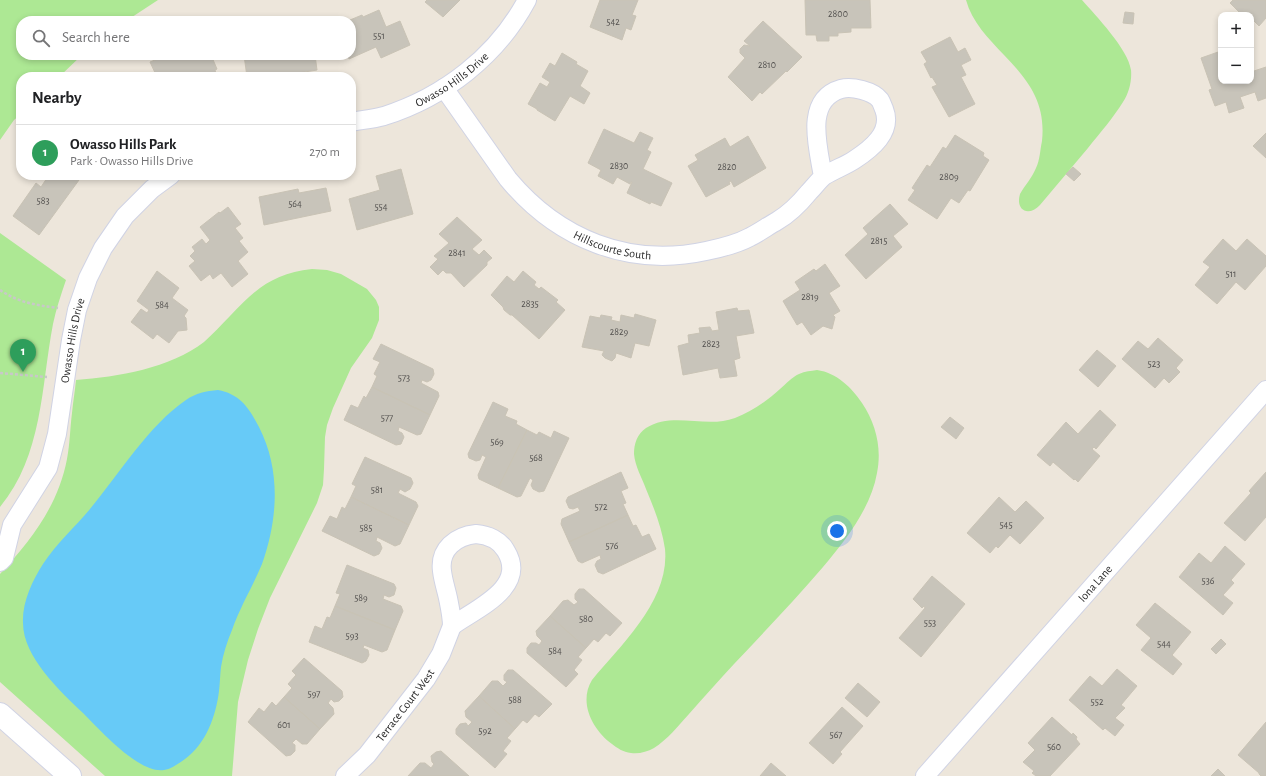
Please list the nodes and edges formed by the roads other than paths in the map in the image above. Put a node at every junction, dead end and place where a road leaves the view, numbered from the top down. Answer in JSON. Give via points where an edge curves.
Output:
{"nodes":[{"id":1,"x":528,"y":0,"type":"edge"},
{"id":2,"x":444,"y":88,"type":"junction"},
{"id":3,"x":356,"y":121,"type":"edge"},
{"id":4,"x":823,"y":177,"type":"junction"},
{"id":5,"x":164,"y":180,"type":"edge"},
{"id":6,"x":1266,"y":390,"type":"edge"},
{"id":7,"x":6,"y":528,"type":"edge"},
{"id":8,"x":0,"y":562,"type":"edge"},
{"id":9,"x":452,"y":626,"type":"junction"},
{"id":10,"x":0,"y":714,"type":"edge"},
{"id":11,"x":70,"y":776,"type":"edge"},
{"id":12,"x":345,"y":776,"type":"edge"},
{"id":13,"x":925,"y":776,"type":"edge"}],
"edges":[{"from":1,"to":2,"type":"street","name":"Owasso Hills Drive","via":[[504,36],[480,61]]},
{"from":2,"to":3,"type":"street","name":"Owasso Hills Drive","via":[[417,103],[383,116]]},
{"from":2,"to":4,"type":"street","name":"Hillscourte South","via":[[508,179],[539,211],[567,230],[595,244],[628,253],[690,255],[750,237],[779,220]]},
{"from":4,"to":4,"type":"street","name":"Hillscourte South","via":[[854,161],[875,144],[885,130],[886,116],[880,100],[866,91],[848,87],[834,91],[823,102],[815,130]]},
{"from":5,"to":7,"type":"street","name":"Owasso Hills Drive","via":[[125,216],[103,248],[88,278],[77,310],[57,434],[48,468]]},
{"from":6,"to":13,"type":"street","name":"Iona Lane"},
{"from":7,"to":8,"type":"street","name":"Owasso Hills Drive","via":[[4,558]]},
{"from":9,"to":9,"type":"street","name":"Terrace Court West","via":[[495,597],[509,580],[512,567],[508,554],[491,537],[481,534],[464,536],[453,542],[444,554],[442,571]]},
{"from":9,"to":12,"type":"street","name":"Terrace Court West","via":[[439,658],[426,680],[367,755]]},
{"from":10,"to":11,"type":"street"}]}
